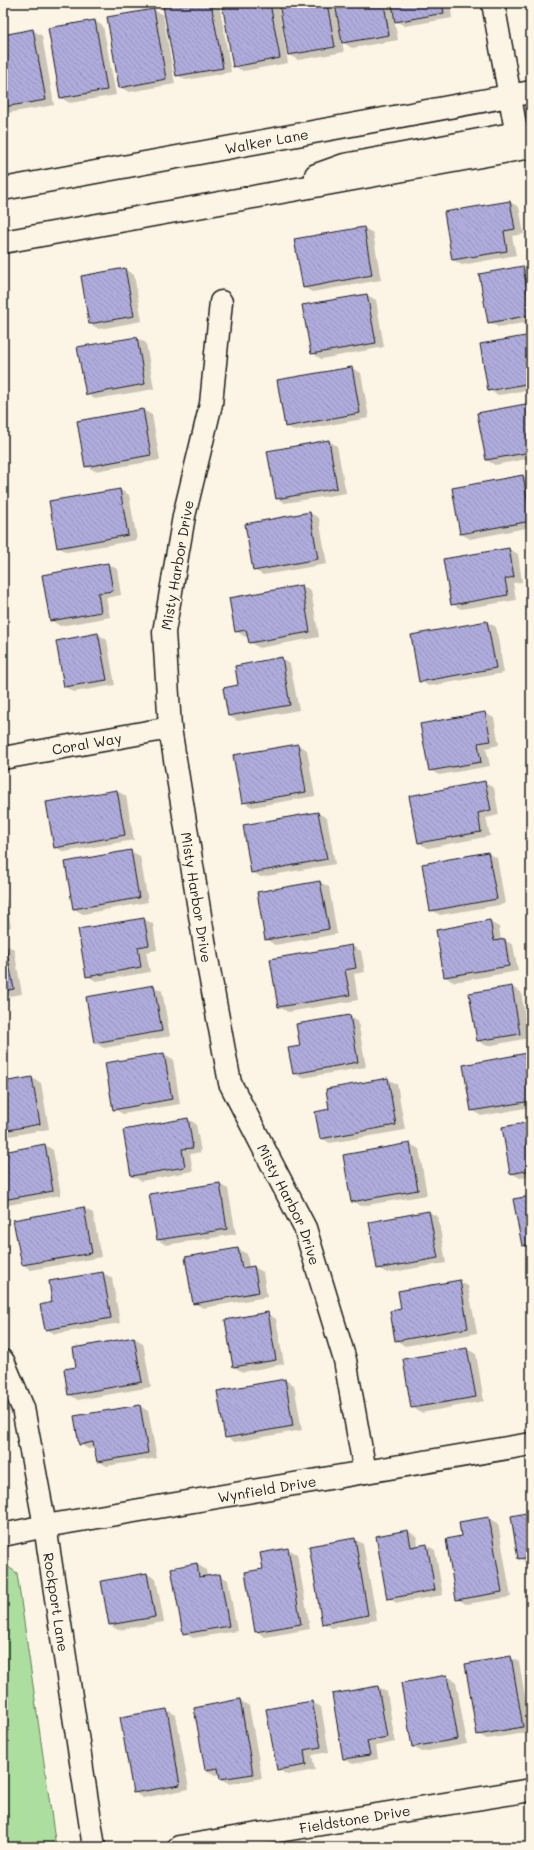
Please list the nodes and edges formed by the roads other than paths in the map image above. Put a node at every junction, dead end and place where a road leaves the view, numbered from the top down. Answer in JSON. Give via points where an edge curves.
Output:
{"nodes":[{"id":1,"x":493,"y":3,"type":"edge"},
{"id":2,"x":521,"y":94,"type":"edge"},
{"id":3,"x":523,"y":143,"type":"edge"},
{"id":4,"x":29,"y":185,"type":"junction"},
{"id":5,"x":3,"y":189,"type":"edge"},
{"id":6,"x":3,"y":204,"type":"edge"},
{"id":7,"x":3,"y":242,"type":"edge"},
{"id":8,"x":221,"y":302,"type":"dead end"},
{"id":9,"x":170,"y":728,"type":"junction"},
{"id":10,"x":3,"y":758,"type":"edge"},
{"id":11,"x":3,"y":1361,"type":"edge"},
{"id":12,"x":531,"y":1444,"type":"edge"},
{"id":13,"x":365,"y":1472,"type":"junction"},
{"id":14,"x":45,"y":1526,"type":"junction"},
{"id":15,"x":3,"y":1535,"type":"edge"},
{"id":16,"x":531,"y":1790,"type":"edge"},
{"id":17,"x":94,"y":1847,"type":"edge"},
{"id":18,"x":179,"y":1847,"type":"edge"}],
"edges":[{"from":1,"to":2,"type":"street"},
{"from":2,"to":3,"type":"street"},
{"from":2,"to":4,"type":"street","name":"Walker Lane"},
{"from":3,"to":7,"type":"street","via":[[344,165],[271,194]]},
{"from":4,"to":5,"type":"street","name":"Walker Lane"},
{"from":4,"to":6,"type":"street"},
{"from":8,"to":9,"type":"street","name":"Misty Harbor Drive","via":[[211,404],[184,516],[164,632]]},
{"from":9,"to":10,"type":"street","name":"Coral Way"},
{"from":9,"to":13,"type":"street","name":"Misty Harbor Drive","via":[[207,959],[230,1083],[305,1228],[346,1360]]},
{"from":11,"to":14,"type":"street","name":"Rockport Lane","via":[[23,1408]]},
{"from":12,"to":13,"type":"street","name":"Wynfield Drive"},
{"from":13,"to":14,"type":"street","name":"Wynfield Drive"},
{"from":14,"to":15,"type":"street","name":"Wynfield Drive"},
{"from":14,"to":17,"type":"street","name":"Rockport Lane"},
{"from":16,"to":18,"type":"street","name":"Fieldstone Drive"}]}
